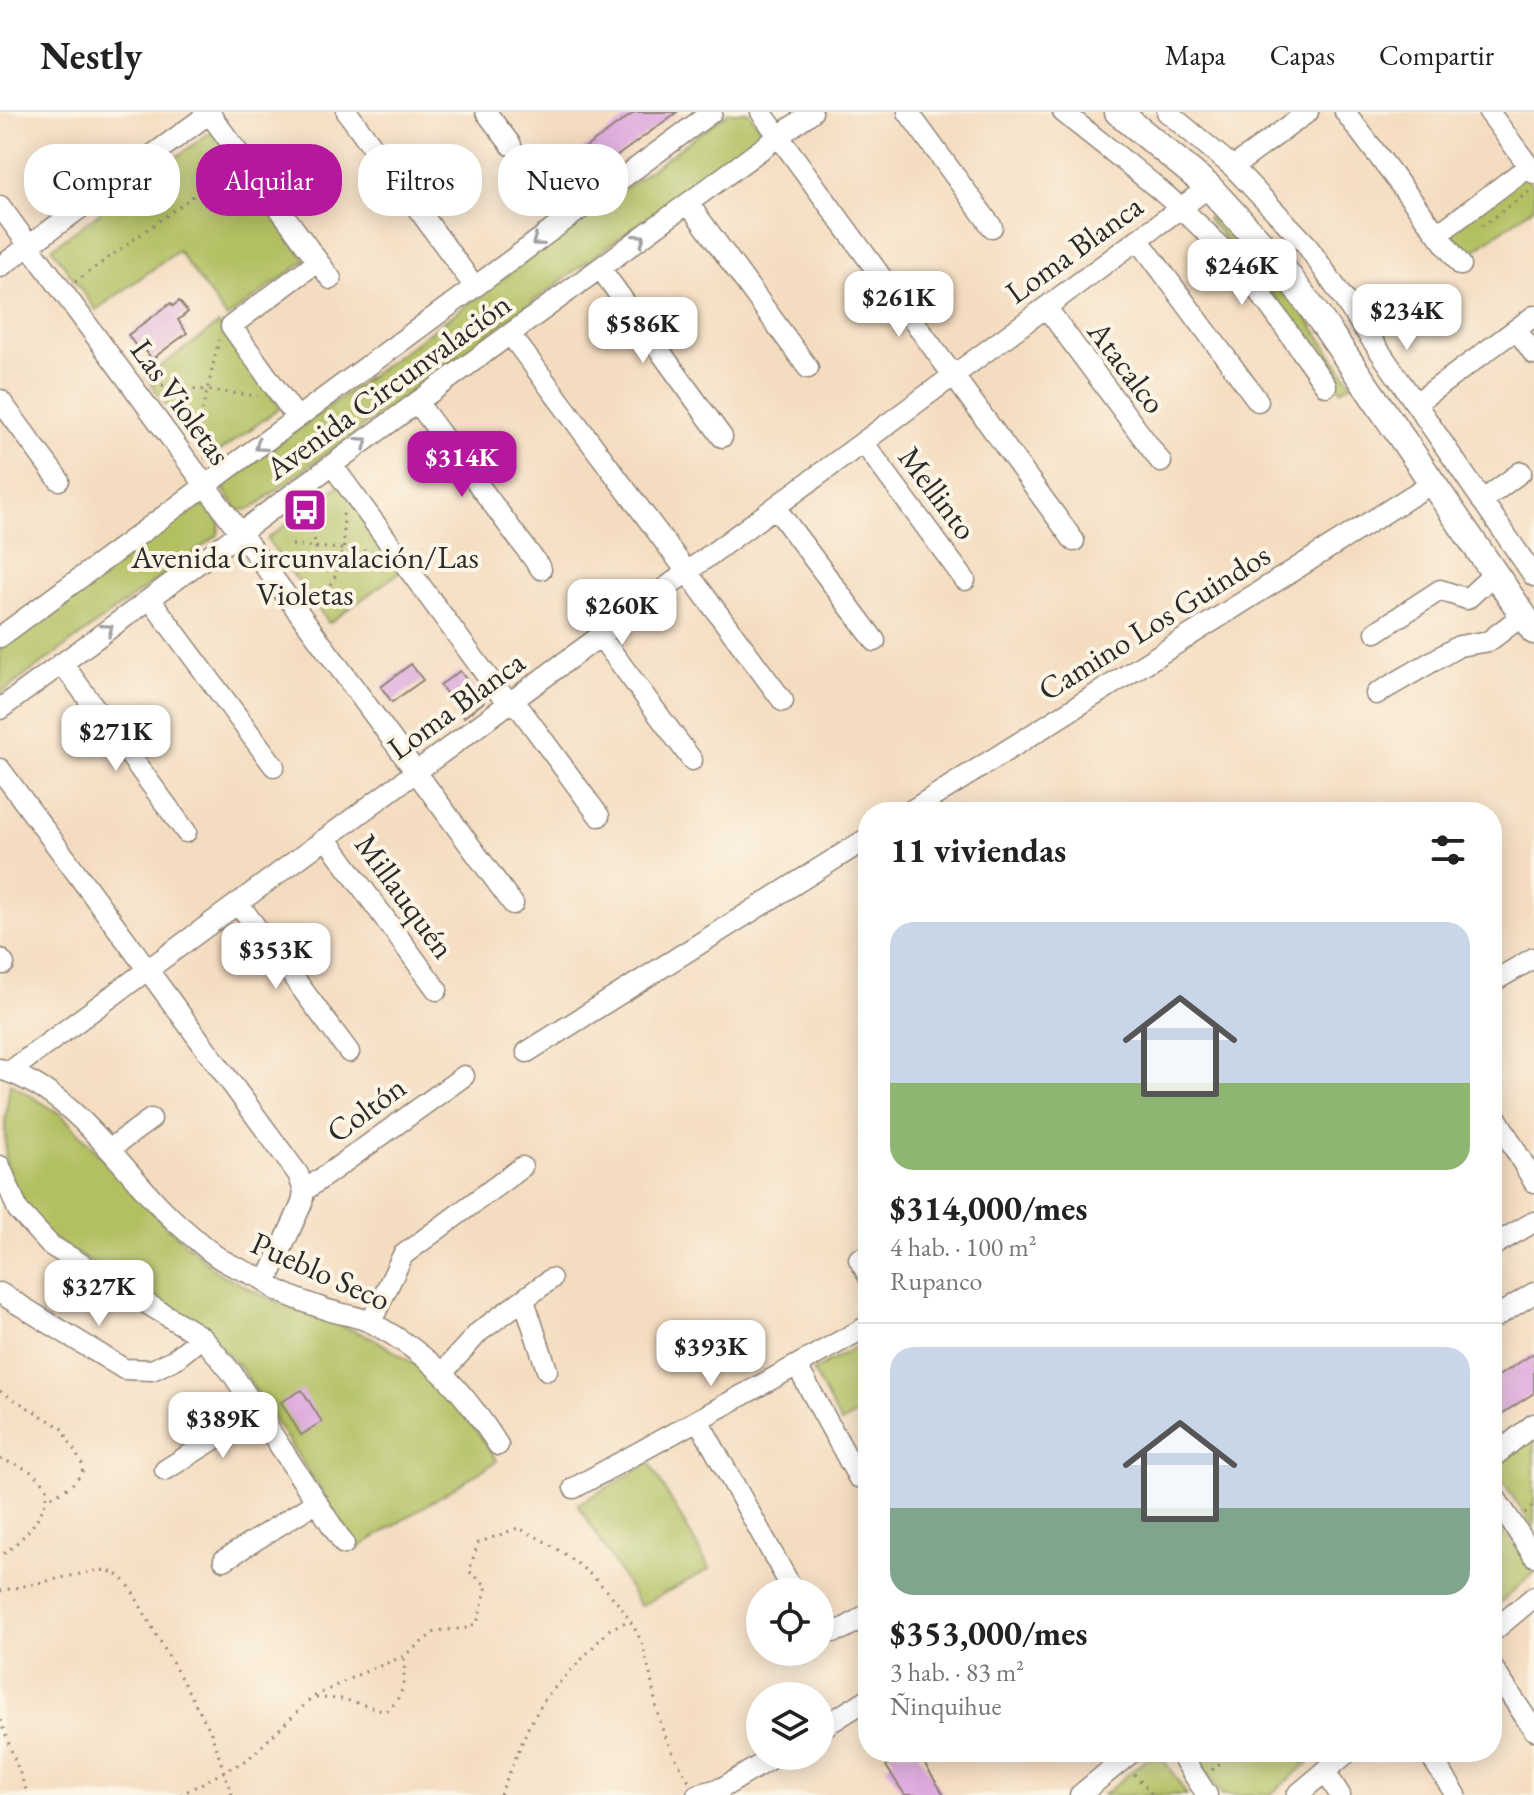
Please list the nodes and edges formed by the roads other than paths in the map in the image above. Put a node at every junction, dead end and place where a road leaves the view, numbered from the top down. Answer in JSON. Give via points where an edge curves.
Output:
{"nodes":[{"id":1,"x":210,"y":112,"type":"edge"},
{"id":2,"x":347,"y":112,"type":"edge"},
{"id":3,"x":486,"y":112,"type":"edge"},
{"id":4,"x":712,"y":112,"type":"edge"},
{"id":5,"x":761,"y":112,"type":"edge"},
{"id":6,"x":812,"y":112,"type":"edge"},
{"id":7,"x":908,"y":112,"type":"edge"},
{"id":8,"x":1063,"y":112,"type":"edge"},
{"id":9,"x":1118,"y":112,"type":"edge"},
{"id":10,"x":1167,"y":112,"type":"edge"},
{"id":11,"x":1308,"y":112,"type":"edge"},
{"id":12,"x":1345,"y":112,"type":"edge"},
{"id":13,"x":1489,"y":112,"type":"edge"},
{"id":14,"x":1191,"y":120,"type":"edge"},
{"id":15,"x":779,"y":137,"type":"junction"},
{"id":16,"x":510,"y":144,"type":"edge"},
{"id":17,"x":1233,"y":167,"type":"junction"},
{"id":18,"x":1531,"y":169,"type":"edge"},
{"id":19,"x":1209,"y":187,"type":"junction"},
{"id":20,"x":688,"y":203,"type":"junction"},
{"id":21,"x":0,"y":206,"type":"edge"},
{"id":22,"x":1180,"y":208,"type":"junction"},
{"id":23,"x":992,"y":227,"type":"dead end"},
{"id":24,"x":1138,"y":239,"type":"junction"},
{"id":25,"x":29,"y":245,"type":"junction"},
{"id":26,"x":318,"y":261,"type":"junction"},
{"id":27,"x":0,"y":267,"type":"edge"},
{"id":28,"x":600,"y":268,"type":"junction"},
{"id":29,"x":331,"y":279,"type":"dead end"},
{"id":30,"x":475,"y":287,"type":"junction"},
{"id":31,"x":1046,"y":307,"type":"junction"},
{"id":32,"x":1534,"y":316,"type":"edge"},
{"id":33,"x":1516,"y":329,"type":"junction"},
{"id":34,"x":510,"y":334,"type":"junction"},
{"id":35,"x":1534,"y":354,"type":"edge"},
{"id":36,"x":808,"y":368,"type":"dead end"},
{"id":37,"x":953,"y":376,"type":"junction"},
{"id":38,"x":1326,"y":386,"type":"dead end"},
{"id":39,"x":0,"y":400,"type":"edge"},
{"id":40,"x":1258,"y":401,"type":"dead end"},
{"id":41,"x":417,"y":402,"type":"junction"},
{"id":42,"x":1416,"y":403,"type":"junction"},
{"id":43,"x":297,"y":418,"type":"junction"},
{"id":44,"x":722,"y":437,"type":"dead end"},
{"id":45,"x":863,"y":442,"type":"junction"},
{"id":46,"x":1161,"y":462,"type":"dead end"},
{"id":47,"x":332,"y":465,"type":"junction"},
{"id":48,"x":1521,"y":472,"type":"dead end"},
{"id":49,"x":59,"y":480,"type":"dead end"},
{"id":50,"x":1432,"y":483,"type":"junction"},
{"id":51,"x":206,"y":485,"type":"junction"},
{"id":52,"x":1482,"y":501,"type":"junction"},
{"id":53,"x":775,"y":507,"type":"junction"},
{"id":54,"x":240,"y":533,"type":"junction"},
{"id":55,"x":1074,"y":541,"type":"dead end"},
{"id":56,"x":541,"y":569,"type":"dead end"},
{"id":57,"x":686,"y":572,"type":"junction"},
{"id":58,"x":1494,"y":574,"type":"junction"},
{"id":59,"x":1534,"y":576,"type":"edge"},
{"id":60,"x":965,"y":580,"type":"dead end"},
{"id":61,"x":150,"y":599,"type":"junction"},
{"id":62,"x":1528,"y":623,"type":"edge"},
{"id":63,"x":1376,"y":632,"type":"dead end"},
{"id":64,"x":600,"y":636,"type":"junction"},
{"id":65,"x":0,"y":637,"type":"edge"},
{"id":66,"x":875,"y":641,"type":"dead end"},
{"id":67,"x":62,"y":663,"type":"junction"},
{"id":68,"x":1376,"y":694,"type":"dead end"},
{"id":69,"x":783,"y":701,"type":"dead end"},
{"id":70,"x":510,"y":702,"type":"junction"},
{"id":71,"x":0,"y":709,"type":"edge"},
{"id":72,"x":692,"y":760,"type":"dead end"},
{"id":73,"x":274,"y":766,"type":"dead end"},
{"id":74,"x":0,"y":769,"type":"edge"},
{"id":75,"x":416,"y":772,"type":"junction"},
{"id":76,"x":925,"y":802,"type":"edge"},
{"id":77,"x":599,"y":816,"type":"dead end"},
{"id":78,"x":186,"y":832,"type":"dead end"},
{"id":79,"x":326,"y":838,"type":"junction"},
{"id":80,"x":858,"y":844,"type":"edge"},
{"id":81,"x":238,"y":903,"type":"junction"},
{"id":82,"x":513,"y":904,"type":"dead end"},
{"id":83,"x":1532,"y":964,"type":"edge"},
{"id":84,"x":148,"y":969,"type":"junction"},
{"id":85,"x":1502,"y":978,"type":"edge"},
{"id":86,"x":437,"y":990,"type":"dead end"},
{"id":87,"x":349,"y":1052,"type":"dead end"},
{"id":88,"x":527,"y":1052,"type":"dead end"},
{"id":89,"x":4,"y":1071,"type":"edge"},
{"id":90,"x":464,"y":1076,"type":"dead end"},
{"id":91,"x":151,"y":1119,"type":"dead end"},
{"id":92,"x":1502,"y":1131,"type":"edge"},
{"id":93,"x":111,"y":1148,"type":"junction"},
{"id":94,"x":0,"y":1166,"type":"edge"},
{"id":95,"x":522,"y":1167,"type":"dead end"},
{"id":96,"x":1534,"y":1182,"type":"edge"},
{"id":97,"x":304,"y":1191,"type":"junction"},
{"id":98,"x":1534,"y":1222,"type":"edge"},
{"id":99,"x":1502,"y":1240,"type":"edge"},
{"id":100,"x":551,"y":1279,"type":"dead end"},
{"id":101,"x":267,"y":1281,"type":"junction"},
{"id":102,"x":0,"y":1293,"type":"edge"},
{"id":103,"x":1534,"y":1293,"type":"edge"},
{"id":104,"x":524,"y":1300,"type":"junction"},
{"id":105,"x":1502,"y":1313,"type":"edge"},
{"id":106,"x":371,"y":1322,"type":"junction"},
{"id":107,"x":858,"y":1332,"type":"edge"},
{"id":108,"x":202,"y":1337,"type":"junction"},
{"id":109,"x":797,"y":1366,"type":"junction"},
{"id":110,"x":547,"y":1370,"type":"dead end"},
{"id":111,"x":443,"y":1372,"type":"junction"},
{"id":112,"x":258,"y":1412,"type":"junction"},
{"id":113,"x":698,"y":1420,"type":"junction"},
{"id":114,"x":1534,"y":1424,"type":"edge"},
{"id":115,"x":498,"y":1445,"type":"dead end"},
{"id":116,"x":1502,"y":1450,"type":"edge"},
{"id":117,"x":165,"y":1470,"type":"dead end"},
{"id":118,"x":858,"y":1477,"type":"edge"},
{"id":119,"x":574,"y":1488,"type":"dead end"},
{"id":120,"x":316,"y":1502,"type":"junction"},
{"id":121,"x":1502,"y":1508,"type":"edge"},
{"id":122,"x":344,"y":1544,"type":"dead end"},
{"id":123,"x":1534,"y":1556,"type":"edge"},
{"id":124,"x":224,"y":1560,"type":"dead end"},
{"id":125,"x":786,"y":1578,"type":"edge"},
{"id":126,"x":1534,"y":1597,"type":"edge"},
{"id":127,"x":858,"y":1620,"type":"edge"},
{"id":128,"x":1502,"y":1624,"type":"edge"},
{"id":129,"x":834,"y":1631,"type":"edge"},
{"id":130,"x":1502,"y":1682,"type":"edge"},
{"id":131,"x":858,"y":1705,"type":"edge"},
{"id":132,"x":834,"y":1720,"type":"edge"},
{"id":133,"x":1534,"y":1730,"type":"edge"},
{"id":134,"x":1120,"y":1762,"type":"edge"},
{"id":135,"x":1186,"y":1762,"type":"edge"},
{"id":136,"x":1336,"y":1762,"type":"edge"},
{"id":137,"x":1435,"y":1762,"type":"edge"},
{"id":138,"x":752,"y":1770,"type":"edge"},
{"id":139,"x":1325,"y":1771,"type":"junction"},
{"id":140,"x":693,"y":1788,"type":"edge"},
{"id":141,"x":1080,"y":1795,"type":"edge"},
{"id":142,"x":1207,"y":1795,"type":"edge"},
{"id":143,"x":1297,"y":1795,"type":"edge"},
{"id":144,"x":1340,"y":1795,"type":"edge"},
{"id":145,"x":1456,"y":1795,"type":"edge"}],
"edges":[{"from":1,"to":25,"type":"street"},
{"from":1,"to":26,"type":"street"},
{"from":2,"to":30,"type":"street"},
{"from":3,"to":16,"type":"street"},
{"from":4,"to":30,"type":"street","name":"Avenida Circunvalación","one_way":true},
{"from":5,"to":15,"type":"street"},
{"from":6,"to":15,"type":"street","name":"Avenida Circunvalación"},
{"from":7,"to":23,"type":"street"},
{"from":8,"to":22,"type":"street"},
{"from":9,"to":19,"type":"main road"},
{"from":10,"to":14,"type":"street"},
{"from":11,"to":17,"type":"street"},
{"from":12,"to":18,"type":"street","via":[[1449,250]]},
{"from":13,"to":18,"type":"street"},
{"from":14,"to":17,"type":"street"},
{"from":15,"to":20,"type":"street","name":"Avenida Circunvalación"},
{"from":15,"to":37,"type":"street"},
{"from":17,"to":42,"type":"street","via":[[1306,244]]},
{"from":19,"to":22,"type":"street","name":"Loma Blanca"},
{"from":19,"to":50,"type":"main road","via":[[1302,294]]},
{"from":28,"to":20,"type":"street","name":"Avenida Circunvalación","one_way":true},
{"from":20,"to":36,"type":"street"},
{"from":21,"to":25,"type":"street","name":"Las Violetas"},
{"from":22,"to":24,"type":"street","name":"Loma Blanca"},
{"from":22,"to":38,"type":"street","via":[[1244,273]]},
{"from":24,"to":31,"type":"street","name":"Loma Blanca"},
{"from":24,"to":40,"type":"street"},
{"from":25,"to":27,"type":"street"},
{"from":25,"to":51,"type":"street","name":"Las Violetas"},
{"from":26,"to":29,"type":"street"},
{"from":26,"to":43,"type":"street","via":[[231,326]]},
{"from":28,"to":34,"type":"street","name":"Avenida Circunvalación"},
{"from":28,"to":44,"type":"street"},
{"from":30,"to":43,"type":"street","name":"Avenida Circunvalación"},
{"from":31,"to":37,"type":"street","name":"Loma Blanca"},
{"from":31,"to":46,"type":"street","name":"Atacalco"},
{"from":32,"to":33,"type":"street"},
{"from":33,"to":35,"type":"street"},
{"from":33,"to":42,"type":"street"},
{"from":34,"to":41,"type":"street","name":"Avenida Circunvalación"},
{"from":34,"to":57,"type":"street"},
{"from":37,"to":45,"type":"street","name":"Loma Blanca"},
{"from":37,"to":55,"type":"street"},
{"from":39,"to":49,"type":"street"},
{"from":47,"to":41,"type":"street","name":"Avenida Circunvalación","one_way":true},
{"from":41,"to":56,"type":"street"},
{"from":42,"to":52,"type":"street"},
{"from":43,"to":51,"type":"street","name":"Avenida Circunvalación","one_way":true},
{"from":45,"to":53,"type":"street","name":"Loma Blanca"},
{"from":45,"to":60,"type":"street","name":"Mellinto"},
{"from":47,"to":54,"type":"street","name":"Avenida Circunvalación"},
{"from":47,"to":70,"type":"street"},
{"from":48,"to":52,"type":"street"},
{"from":50,"to":58,"type":"main road"},
{"from":50,"to":76,"type":"street","name":"Camino Los Guindos"},
{"from":51,"to":54,"type":"street","name":"Las Violetas"},
{"from":51,"to":65,"type":"street","name":"Avenida Circunvalación"},
{"from":52,"to":59,"type":"street"},
{"from":53,"to":57,"type":"street","name":"Loma Blanca"},
{"from":53,"to":66,"type":"street"},
{"from":54,"to":61,"type":"street","name":"Avenida Circunvalación"},
{"from":54,"to":75,"type":"street","name":"Las Violetas"},
{"from":57,"to":64,"type":"street","name":"Loma Blanca"},
{"from":57,"to":69,"type":"street"},
{"from":58,"to":62,"type":"main road"},
{"from":58,"to":63,"type":"street","via":[[1467,599],[1440,590]]},
{"from":67,"to":61,"type":"street","name":"Avenida Circunvalación","one_way":true},
{"from":61,"to":73,"type":"street"},
{"from":62,"to":68,"type":"street","via":[[1489,641],[1459,646]]},
{"from":64,"to":70,"type":"street","name":"Loma Blanca"},
{"from":64,"to":72,"type":"street"},
{"from":67,"to":71,"type":"street","name":"Avenida Circunvalación"},
{"from":67,"to":78,"type":"street"},
{"from":70,"to":75,"type":"street","name":"Loma Blanca"},
{"from":70,"to":77,"type":"street"},
{"from":74,"to":84,"type":"street"},
{"from":75,"to":79,"type":"street","name":"Loma Blanca"},
{"from":75,"to":82,"type":"street","name":"Las Violetas"},
{"from":79,"to":81,"type":"street","name":"Loma Blanca"},
{"from":79,"to":86,"type":"street","name":"Millauquén"},
{"from":80,"to":88,"type":"street"},
{"from":81,"to":84,"type":"street","name":"Loma Blanca"},
{"from":81,"to":87,"type":"street"},
{"from":83,"to":85,"type":"street"},
{"from":84,"to":89,"type":"street","name":"Loma Blanca"},
{"from":84,"to":97,"type":"street","via":[[298,1174]]},
{"from":89,"to":93,"type":"street","name":"Pueblo Seco","via":[[43,1090]]},
{"from":90,"to":97,"type":"street","name":"Coltón"},
{"from":91,"to":93,"type":"street"},
{"from":92,"to":96,"type":"street"},
{"from":93,"to":101,"type":"street","name":"Pueblo Seco","via":[[183,1229],[221,1260]]},
{"from":94,"to":108,"type":"street","via":[[18,1210],[50,1245]]},
{"from":95,"to":106,"type":"street","via":[[406,1251]]},
{"from":97,"to":101,"type":"street"},
{"from":98,"to":99,"type":"street"},
{"from":100,"to":104,"type":"street"},
{"from":101,"to":106,"type":"street","name":"Pueblo Seco","via":[[273,1289],[326,1310]]},
{"from":102,"to":108,"type":"street","via":[[124,1369],[152,1370]]},
{"from":103,"to":105,"type":"street"},
{"from":104,"to":110,"type":"street"},
{"from":104,"to":111,"type":"street","via":[[479,1332]]},
{"from":106,"to":111,"type":"street","name":"Pueblo Seco"},
{"from":107,"to":109,"type":"street"},
{"from":108,"to":112,"type":"street"},
{"from":109,"to":113,"type":"street"},
{"from":109,"to":118,"type":"street"},
{"from":111,"to":115,"type":"street","name":"Pueblo Seco"},
{"from":112,"to":117,"type":"street"},
{"from":112,"to":120,"type":"street"},
{"from":113,"to":119,"type":"street"},
{"from":113,"to":125,"type":"street"},
{"from":114,"to":116,"type":"street"},
{"from":120,"to":122,"type":"street"},
{"from":120,"to":124,"type":"street"},
{"from":121,"to":123,"type":"street"},
{"from":126,"to":128,"type":"street"},
{"from":127,"to":129,"type":"street"},
{"from":130,"to":133,"type":"street"},
{"from":131,"to":132,"type":"street"},
{"from":134,"to":141,"type":"street"},
{"from":135,"to":142,"type":"street"},
{"from":136,"to":139,"type":"street"},
{"from":137,"to":145,"type":"street"},
{"from":138,"to":140,"type":"street","via":[[722,1788]]},
{"from":139,"to":143,"type":"street"},
{"from":139,"to":144,"type":"street"}]}
